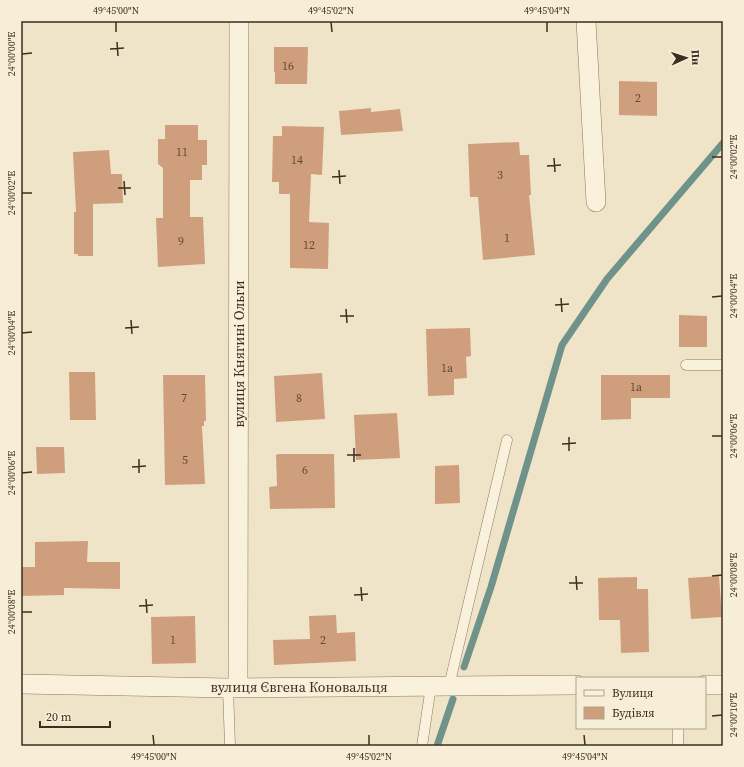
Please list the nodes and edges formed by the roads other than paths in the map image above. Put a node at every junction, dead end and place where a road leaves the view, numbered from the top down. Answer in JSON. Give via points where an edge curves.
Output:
{"nodes":[{"id":1,"x":239,"y":21,"type":"edge"},
{"id":2,"x":586,"y":21,"type":"edge"},
{"id":3,"x":596,"y":202,"type":"dead end"},
{"id":4,"x":686,"y":365,"type":"dead end"},
{"id":5,"x":723,"y":365,"type":"edge"},
{"id":6,"x":507,"y":440,"type":"dead end"},
{"id":7,"x":21,"y":684,"type":"edge"},
{"id":8,"x":723,"y":684,"type":"edge"},
{"id":9,"x":576,"y":685,"type":"edge"},
{"id":10,"x":706,"y":685,"type":"edge"},
{"id":11,"x":440,"y":686,"type":"junction"},
{"id":12,"x":233,"y":688,"type":"junction"},
{"id":13,"x":678,"y":729,"type":"edge"},
{"id":14,"x":230,"y":746,"type":"edge"},
{"id":15,"x":422,"y":746,"type":"edge"},
{"id":16,"x":678,"y":746,"type":"edge"}],
"edges":[{"from":1,"to":12,"type":"street","name":"вулиця Княгині Ольги"},
{"from":2,"to":3,"type":"street"},
{"from":4,"to":5,"type":"lane"},
{"from":6,"to":11,"type":"lane"},
{"from":7,"to":12,"type":"street","name":"вулиця Євгена Коновальця"},
{"from":8,"to":10,"type":"street"},
{"from":9,"to":11,"type":"street","name":"вулиця Євгена Коновальця"},
{"from":11,"to":12,"type":"street","name":"вулиця Євгена Коновальця"},
{"from":11,"to":15,"type":"lane"},
{"from":12,"to":14,"type":"lane"},
{"from":13,"to":16,"type":"lane"}]}
